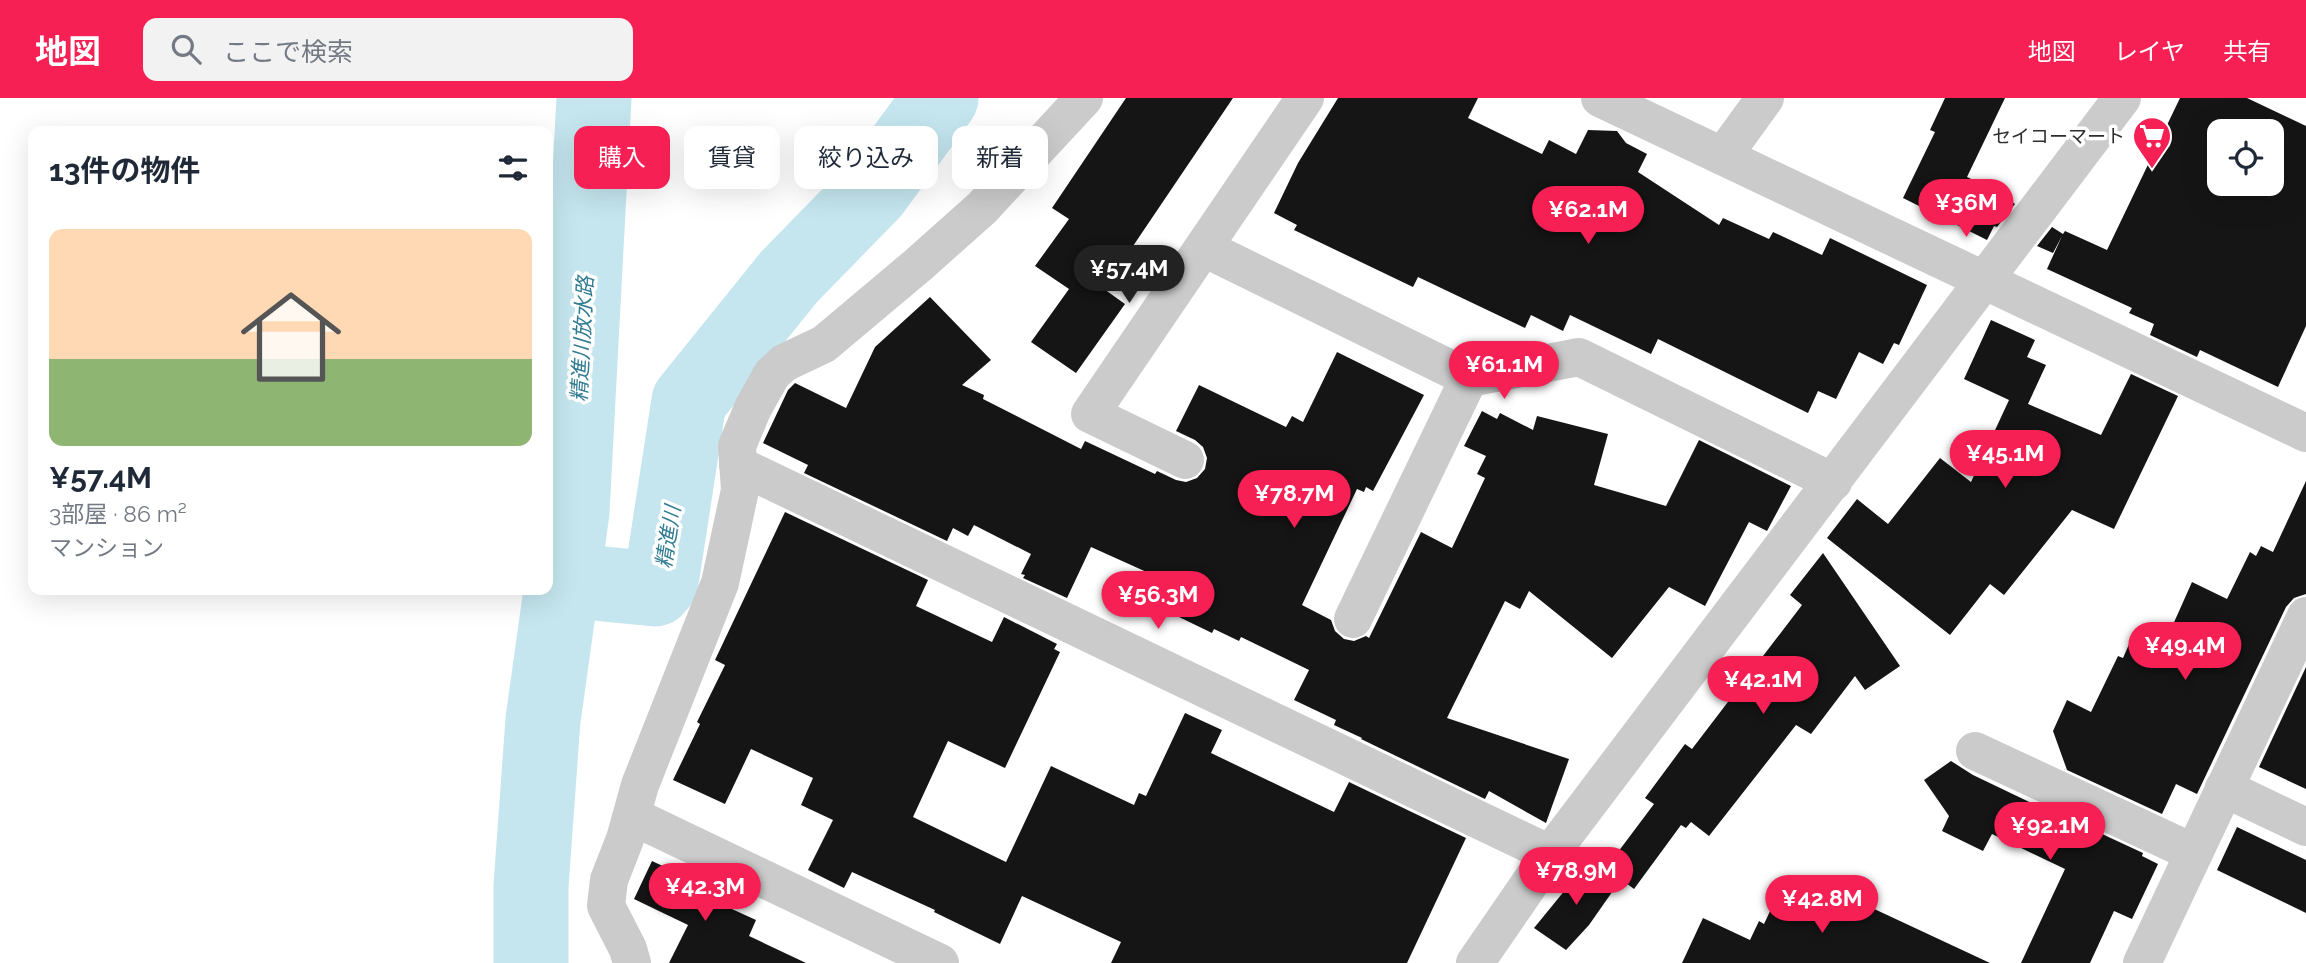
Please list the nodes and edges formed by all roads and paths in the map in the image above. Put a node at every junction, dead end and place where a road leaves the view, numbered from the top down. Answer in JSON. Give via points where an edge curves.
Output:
{"nodes":[{"id":1,"x":1084,"y":98,"type":"edge"},
{"id":2,"x":1305,"y":98,"type":"edge"},
{"id":3,"x":1600,"y":98,"type":"edge"},
{"id":4,"x":1765,"y":98,"type":"edge"},
{"id":5,"x":2122,"y":98,"type":"edge"},
{"id":6,"x":1723,"y":156,"type":"junction"},
{"id":7,"x":1203,"y":248,"type":"junction"},
{"id":8,"x":1984,"y":281,"type":"junction"},
{"id":9,"x":1469,"y":378,"type":"junction"},
{"id":10,"x":2297,"y":417,"type":"edge"},
{"id":11,"x":1185,"y":460,"type":"dead end"},
{"id":12,"x":738,"y":465,"type":"junction"},
{"id":13,"x":1833,"y":482,"type":"junction"},
{"id":14,"x":2306,"y":616,"type":"edge"},
{"id":15,"x":1353,"y":619,"type":"dead end"},
{"id":16,"x":1975,"y":751,"type":"dead end"},
{"id":17,"x":2224,"y":788,"type":"junction"},
{"id":18,"x":632,"y":816,"type":"junction"},
{"id":19,"x":2306,"y":827,"type":"edge"},
{"id":20,"x":2193,"y":853,"type":"junction"},
{"id":21,"x":1550,"y":854,"type":"junction"},
{"id":22,"x":632,"y":963,"type":"edge"},
{"id":23,"x":940,"y":963,"type":"edge"},
{"id":24,"x":1475,"y":963,"type":"edge"},
{"id":25,"x":2141,"y":963,"type":"edge"}],
"edges":[{"from":1,"to":12,"type":"street","via":[[982,208],[918,265],[824,344],[784,363],[772,374],[737,446]]},
{"from":2,"to":7,"type":"street"},
{"from":3,"to":6,"type":"street"},
{"from":4,"to":6,"type":"street"},
{"from":5,"to":8,"type":"street"},
{"from":6,"to":8,"type":"street"},
{"from":7,"to":9,"type":"street"},
{"from":7,"to":11,"type":"street","via":[[1090,414]]},
{"from":8,"to":10,"type":"street"},
{"from":8,"to":13,"type":"street"},
{"from":9,"to":13,"type":"street","via":[[1579,357]]},
{"from":9,"to":15,"type":"street"},
{"from":12,"to":18,"type":"street","via":[[740,490],[720,583]]},
{"from":12,"to":21,"type":"street"},
{"from":13,"to":21,"type":"street"},
{"from":14,"to":17,"type":"street"},
{"from":16,"to":20,"type":"street"},
{"from":17,"to":19,"type":"street"},
{"from":17,"to":20,"type":"street"},
{"from":18,"to":22,"type":"street","via":[[609,880],[606,906]]},
{"from":18,"to":23,"type":"street"},
{"from":20,"to":25,"type":"street"},
{"from":21,"to":24,"type":"street"}]}
